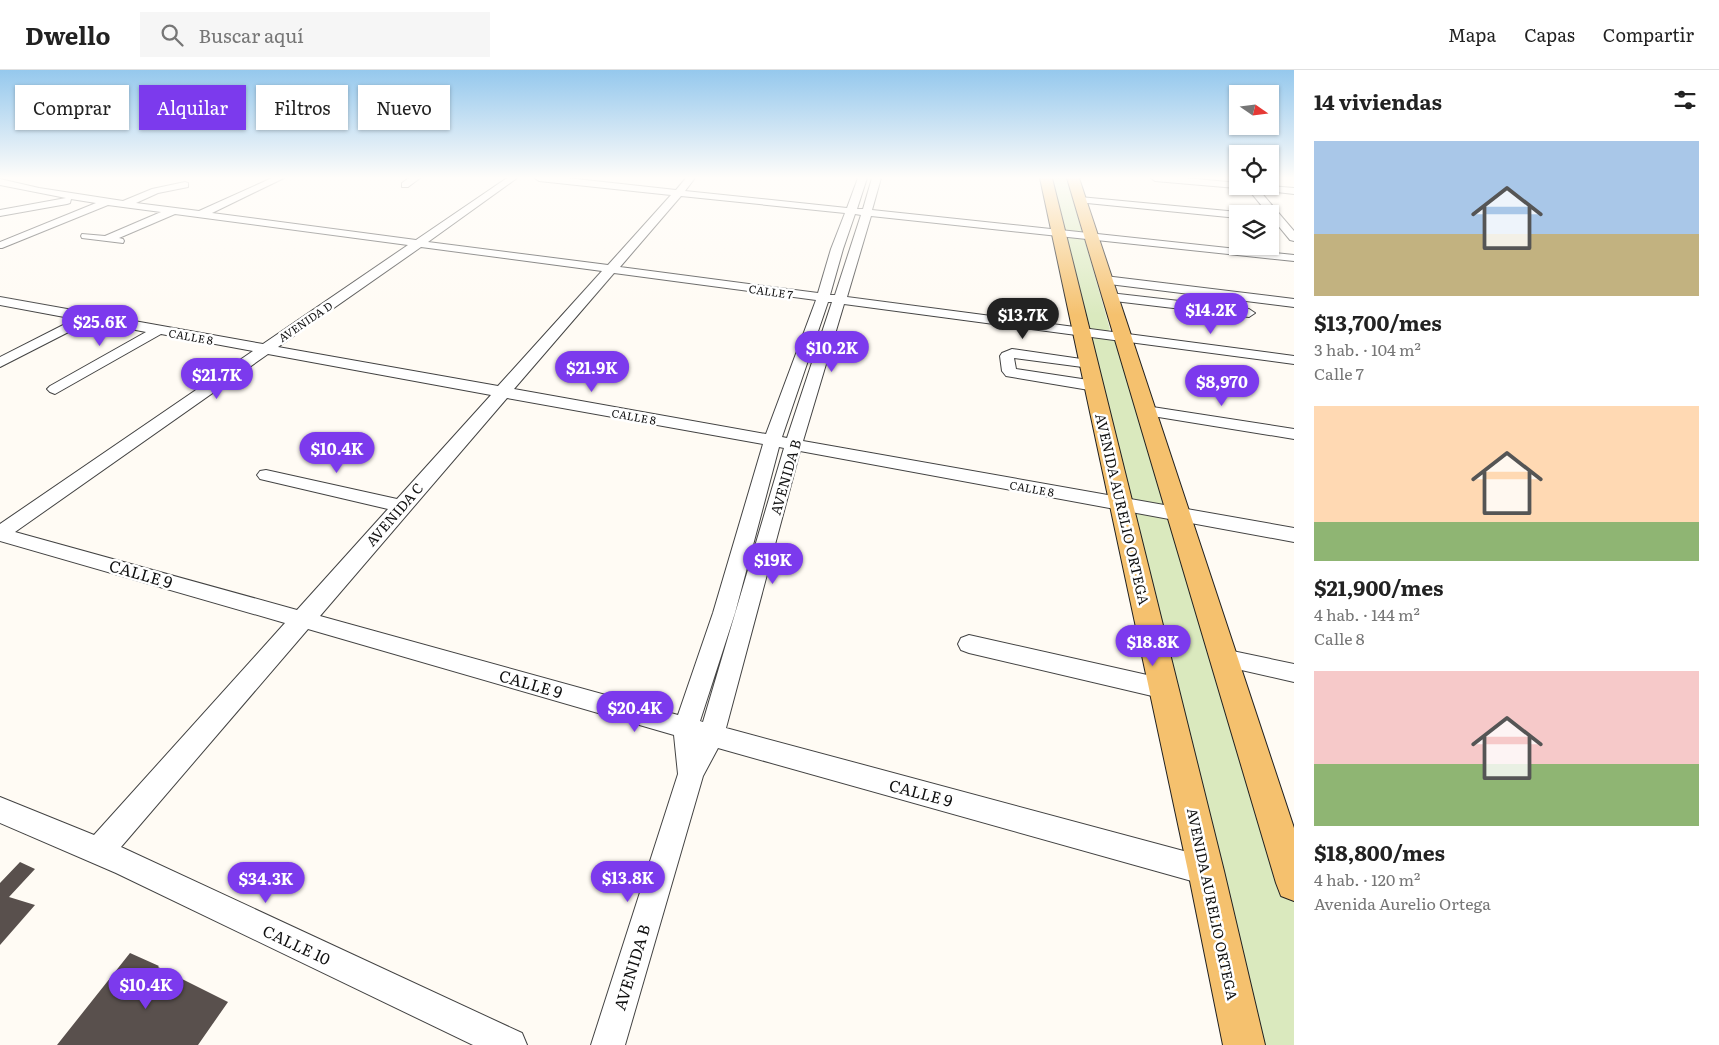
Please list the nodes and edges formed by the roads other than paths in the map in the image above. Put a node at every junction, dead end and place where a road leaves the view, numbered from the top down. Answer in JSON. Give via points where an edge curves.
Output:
{"nodes":[{"id":1,"x":53,"y":224,"type":"edge"},
{"id":2,"x":137,"y":224,"type":"edge"},
{"id":3,"x":270,"y":224,"type":"edge"},
{"id":4,"x":447,"y":224,"type":"edge"},
{"id":5,"x":650,"y":224,"type":"edge"},
{"id":6,"x":847,"y":224,"type":"edge"},
{"id":7,"x":864,"y":224,"type":"edge"},
{"id":8,"x":968,"y":224,"type":"edge"},
{"id":9,"x":1058,"y":224,"type":"edge"},
{"id":10,"x":1088,"y":224,"type":"edge"},
{"id":11,"x":1279,"y":224,"type":"edge"},
{"id":12,"x":1060,"y":233,"type":"junction"},
{"id":13,"x":86,"y":236,"type":"dead end"},
{"id":14,"x":1092,"y":237,"type":"junction"},
{"id":15,"x":102,"y":238,"type":"junction"},
{"id":16,"x":1294,"y":238,"type":"edge"},
{"id":17,"x":120,"y":241,"type":"dead end"},
{"id":18,"x":2,"y":244,"type":"dead end"},
{"id":19,"x":418,"y":244,"type":"junction"},
{"id":20,"x":1294,"y":258,"type":"edge"},
{"id":21,"x":609,"y":269,"type":"junction"},
{"id":22,"x":1108,"y":289,"type":"junction"},
{"id":23,"x":824,"y":298,"type":"junction"},
{"id":24,"x":840,"y":300,"type":"junction"},
{"id":25,"x":0,"y":301,"type":"edge"},
{"id":26,"x":1294,"y":303,"type":"edge"},
{"id":27,"x":1249,"y":313,"type":"dead end"},
{"id":28,"x":88,"y":317,"type":"junction"},
{"id":29,"x":159,"y":330,"type":"junction"},
{"id":30,"x":1082,"y":332,"type":"junction"},
{"id":31,"x":1123,"y":338,"type":"junction"},
{"id":32,"x":264,"y":349,"type":"junction"},
{"id":33,"x":1294,"y":360,"type":"edge"},
{"id":34,"x":0,"y":363,"type":"edge"},
{"id":35,"x":807,"y":373,"type":"junction"},
{"id":36,"x":1093,"y":375,"type":"junction"},
{"id":37,"x":55,"y":389,"type":"dead end"},
{"id":38,"x":501,"y":392,"type":"junction"},
{"id":39,"x":1146,"y":411,"type":"junction"},
{"id":40,"x":1294,"y":434,"type":"edge"},
{"id":41,"x":772,"y":441,"type":"junction"},
{"id":42,"x":794,"y":445,"type":"junction"},
{"id":43,"x":266,"y":475,"type":"dead end"},
{"id":44,"x":1122,"y":504,"type":"junction"},
{"id":45,"x":402,"y":506,"type":"junction"},
{"id":46,"x":1179,"y":514,"type":"junction"},
{"id":47,"x":0,"y":534,"type":"edge"},
{"id":48,"x":1294,"y":535,"type":"edge"},
{"id":49,"x":724,"y":613,"type":"junction"},
{"id":50,"x":303,"y":618,"type":"junction"},
{"id":51,"x":746,"y":618,"type":"junction"},
{"id":52,"x":969,"y":644,"type":"dead end"},
{"id":53,"x":1223,"y":658,"type":"junction"},
{"id":54,"x":1294,"y":673,"type":"edge"},
{"id":55,"x":1165,"y":689,"type":"junction"},
{"id":56,"x":686,"y":727,"type":"junction"},
{"id":57,"x":712,"y":734,"type":"junction"},
{"id":58,"x":690,"y":774,"type":"junction"},
{"id":59,"x":0,"y":810,"type":"edge"},
{"id":60,"x":98,"y":852,"type":"junction"},
{"id":61,"x":1206,"y":871,"type":"junction"},
{"id":62,"x":1294,"y":883,"type":"edge"},
{"id":63,"x":510,"y":1045,"type":"edge"},
{"id":64,"x":608,"y":1045,"type":"edge"},
{"id":65,"x":1244,"y":1045,"type":"edge"}],
"edges":[{"from":1,"to":18,"type":"street"},
{"from":2,"to":15,"type":"street"},
{"from":3,"to":19,"type":"street","name":"CALLE 7"},
{"from":4,"to":19,"type":"street","name":"AVENIDA D"},
{"from":5,"to":21,"type":"street","name":"AVENIDA C"},
{"from":6,"to":23,"type":"street","name":"AVENIDA B"},
{"from":7,"to":24,"type":"street","name":"AVENIDA B"},
{"from":8,"to":12,"type":"street"},
{"from":9,"to":12,"type":"main road","name":"AVENIDA AURELIO ORTEGA"},
{"from":10,"to":14,"type":"main road"},
{"from":11,"to":16,"type":"street"},
{"from":12,"to":14,"type":"street"},
{"from":12,"to":30,"type":"main road","name":"AVENIDA AURELIO ORTEGA"},
{"from":13,"to":15,"type":"street"},
{"from":14,"to":20,"type":"street"},
{"from":14,"to":22,"type":"main road"},
{"from":15,"to":17,"type":"street"},
{"from":19,"to":21,"type":"street","name":"CALLE 7"},
{"from":19,"to":32,"type":"street","name":"AVENIDA D"},
{"from":21,"to":23,"type":"street","name":"CALLE 7"},
{"from":21,"to":38,"type":"street","name":"AVENIDA C"},
{"from":22,"to":26,"type":"street"},
{"from":22,"to":27,"type":"street"},
{"from":22,"to":31,"type":"main road"},
{"from":23,"to":24,"type":"street","name":"CALLE 7"},
{"from":23,"to":35,"type":"street","name":"AVENIDA B"},
{"from":24,"to":30,"type":"street","name":"CALLE 7"},
{"from":24,"to":35,"type":"street","name":"AVENIDA B"},
{"from":25,"to":28,"type":"street","name":"CALLE 8"},
{"from":28,"to":29,"type":"street","name":"CALLE 8"},
{"from":28,"to":34,"type":"street"},
{"from":29,"to":32,"type":"street","name":"CALLE 8"},
{"from":29,"to":37,"type":"street"},
{"from":30,"to":31,"type":"street","name":"CALLE 7"},
{"from":30,"to":36,"type":"main road","name":"AVENIDA AURELIO ORTEGA"},
{"from":31,"to":33,"type":"street","name":"CALLE 7"},
{"from":31,"to":39,"type":"main road"},
{"from":32,"to":38,"type":"street","name":"CALLE 8"},
{"from":32,"to":47,"type":"street","name":"AVENIDA D"},
{"from":35,"to":41,"type":"street","name":"AVENIDA B"},
{"from":35,"to":42,"type":"street","name":"AVENIDA B"},
{"from":36,"to":36,"type":"street","via":[[1012,353],[1006,356],[1011,373]]},
{"from":36,"to":44,"type":"main road","name":"AVENIDA AURELIO ORTEGA"},
{"from":38,"to":41,"type":"street","name":"CALLE 8"},
{"from":38,"to":45,"type":"street","name":"AVENIDA C"},
{"from":39,"to":40,"type":"street"},
{"from":39,"to":46,"type":"main road"},
{"from":41,"to":42,"type":"street","name":"CALLE 8"},
{"from":41,"to":49,"type":"street","name":"AVENIDA B"},
{"from":42,"to":44,"type":"street","name":"CALLE 8"},
{"from":42,"to":51,"type":"street","name":"AVENIDA B"},
{"from":43,"to":45,"type":"street"},
{"from":44,"to":46,"type":"street","name":"CALLE 8"},
{"from":44,"to":55,"type":"main road","name":"AVENIDA AURELIO ORTEGA"},
{"from":45,"to":50,"type":"street","name":"AVENIDA C"},
{"from":46,"to":48,"type":"street","name":"CALLE 8"},
{"from":46,"to":53,"type":"main road"},
{"from":47,"to":50,"type":"street","name":"CALLE 9"},
{"from":49,"to":51,"type":"street"},
{"from":49,"to":56,"type":"street","name":"AVENIDA B"},
{"from":50,"to":56,"type":"street","name":"CALLE 9"},
{"from":50,"to":60,"type":"street","name":"AVENIDA C"},
{"from":51,"to":57,"type":"street","name":"AVENIDA B"},
{"from":52,"to":55,"type":"street"},
{"from":53,"to":54,"type":"street"},
{"from":53,"to":62,"type":"main road"},
{"from":55,"to":61,"type":"main road","name":"AVENIDA AURELIO ORTEGA"},
{"from":56,"to":57,"type":"street","name":"CALLE 9"},
{"from":56,"to":58,"type":"street","name":"AVENIDA B"},
{"from":57,"to":58,"type":"street","name":"AVENIDA B"},
{"from":57,"to":61,"type":"street","name":"CALLE 9"},
{"from":58,"to":64,"type":"street","name":"AVENIDA B"},
{"from":59,"to":60,"type":"street","name":"CALLE 10"},
{"from":60,"to":63,"type":"street","name":"CALLE 10"},
{"from":61,"to":65,"type":"main road","name":"AVENIDA AURELIO ORTEGA"}]}
